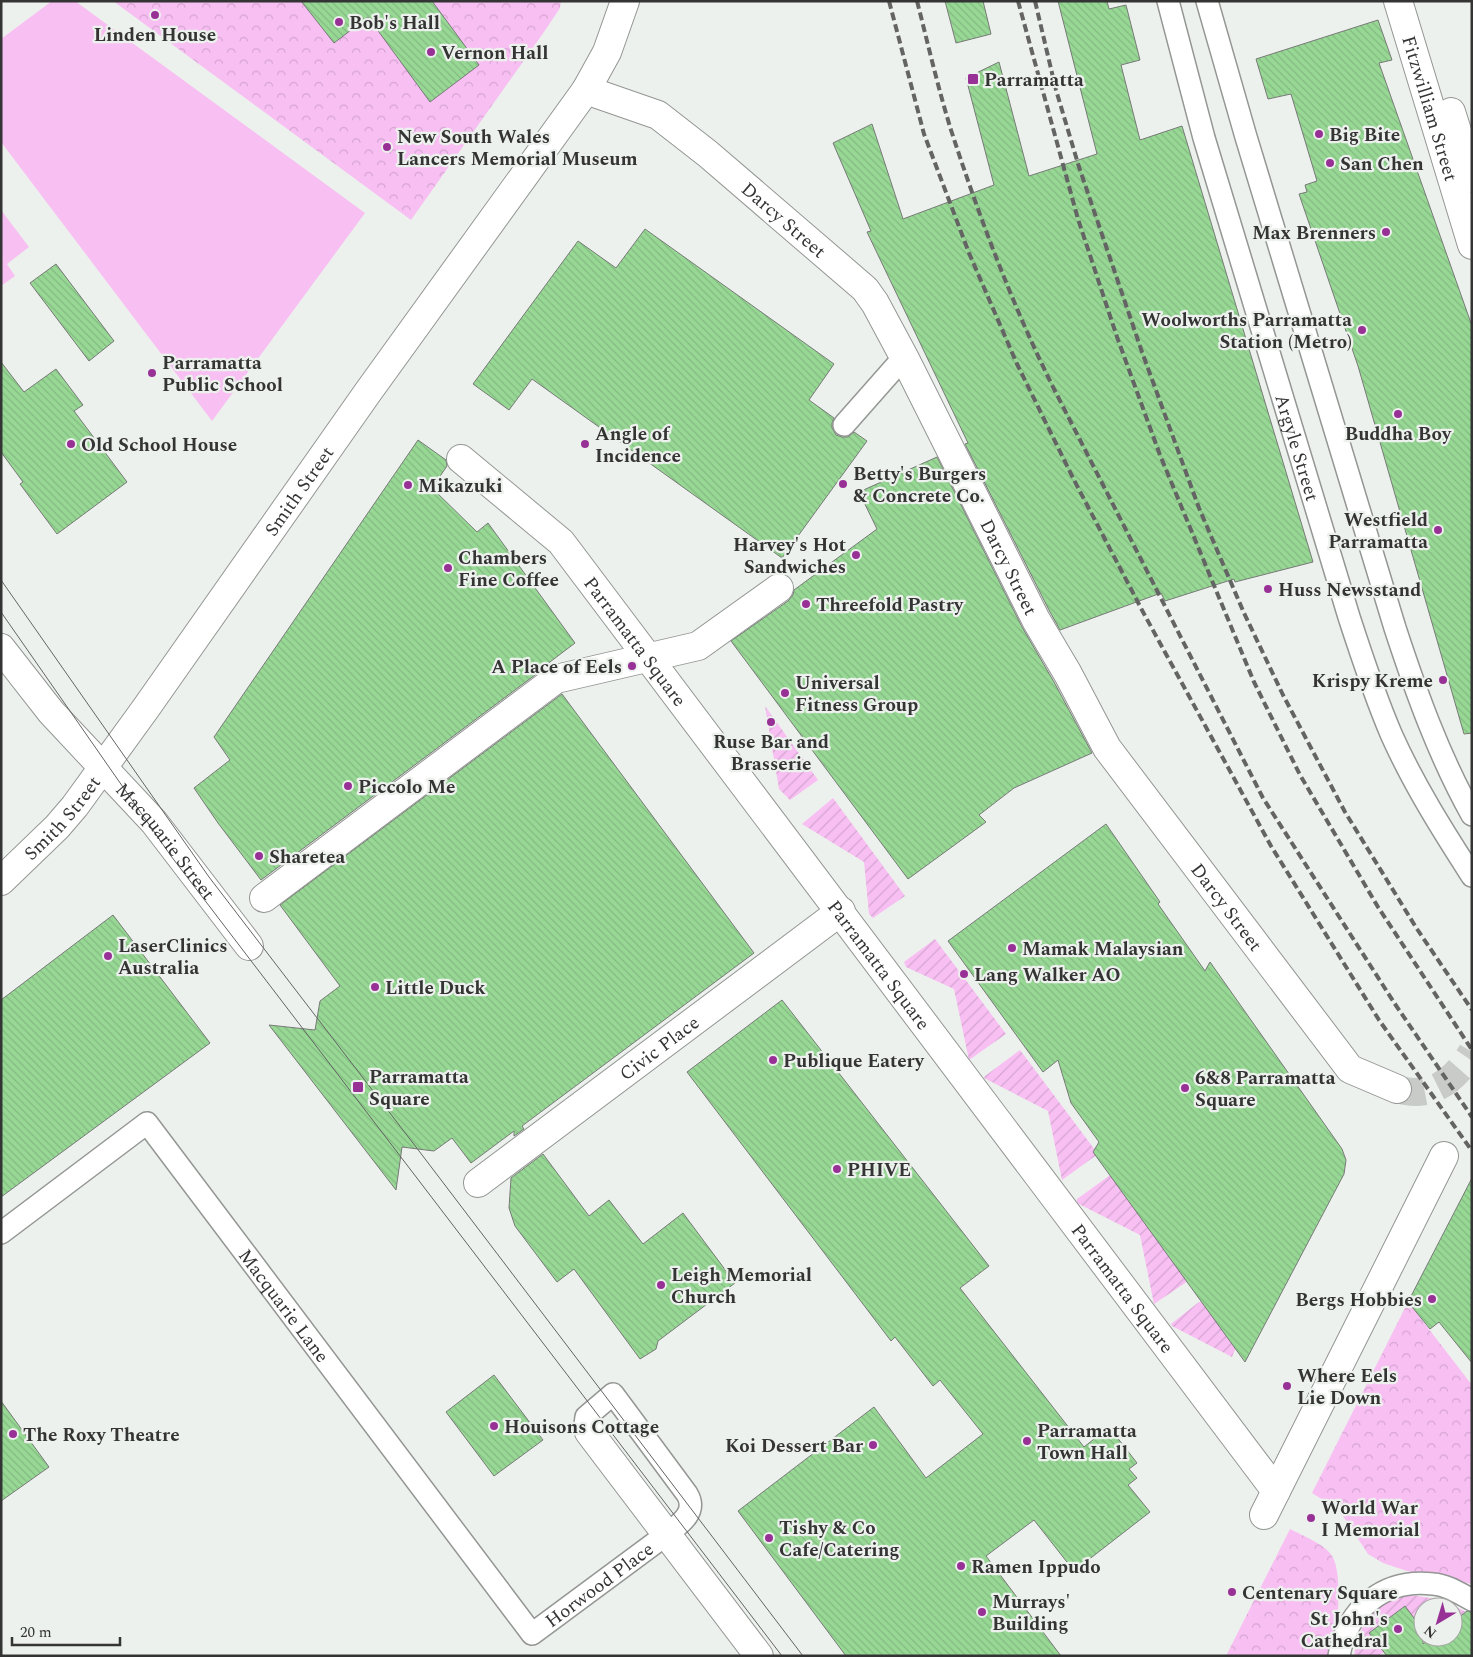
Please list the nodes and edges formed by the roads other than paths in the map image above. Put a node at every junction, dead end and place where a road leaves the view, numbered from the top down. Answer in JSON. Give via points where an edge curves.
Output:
{"nodes":[{"id":1,"x":625,"y":1,"type":"edge"},
{"id":2,"x":1168,"y":1,"type":"edge"},
{"id":3,"x":1208,"y":1,"type":"edge"},
{"id":4,"x":1398,"y":1,"type":"edge"},
{"id":5,"x":1416,"y":1,"type":"edge"},
{"id":6,"x":586,"y":90,"type":"junction"},
{"id":7,"x":1472,"y":178,"type":"edge"},
{"id":8,"x":1472,"y":245,"type":"edge"},
{"id":9,"x":904,"y":357,"type":"junction"},
{"id":10,"x":844,"y":425,"type":"dead end"},
{"id":11,"x":461,"y":459,"type":"dead end"},
{"id":12,"x":779,"y":588,"type":"dead end"},
{"id":13,"x":1,"y":648,"type":"edge"},
{"id":14,"x":648,"y":657,"type":"junction"},
{"id":15,"x":103,"y":769,"type":"junction"},
{"id":16,"x":1472,"y":815,"type":"edge"},
{"id":17,"x":1472,"y":876,"type":"edge"},
{"id":18,"x":1,"y":881,"type":"edge"},
{"id":19,"x":264,"y":898,"type":"dead end"},
{"id":20,"x":841,"y":911,"type":"junction"},
{"id":21,"x":249,"y":946,"type":"dead end"},
{"id":22,"x":1397,"y":1089,"type":"tunnel mouth"},
{"id":23,"x":1444,"y":1156,"type":"dead end"},
{"id":24,"x":478,"y":1183,"type":"dead end"},
{"id":25,"x":1,"y":1233,"type":"edge"},
{"id":26,"x":588,"y":1432,"type":"joint"},
{"id":27,"x":1276,"y":1491,"type":"junction"},
{"id":28,"x":1264,"y":1515,"type":"dead end"},
{"id":29,"x":667,"y":1534,"type":"junction"},
{"id":30,"x":1472,"y":1600,"type":"edge"},
{"id":31,"x":532,"y":1634,"type":"joint"},
{"id":32,"x":759,"y":1656,"type":"edge"},
{"id":33,"x":1339,"y":1656,"type":"edge"}],
"edges":[{"from":1,"to":6,"type":"street","name":"Smith Street","via":[[607,52]]},
{"from":2,"to":17,"type":"lane","name":"Argyle Street","via":[[1204,138],[1348,617],[1392,736],[1448,840]]},
{"from":3,"to":16,"type":"lane","via":[[1395,628],[1435,738]]},
{"from":4,"to":8,"type":"street","name":"Fitzwilliam Street"},
{"from":5,"to":7,"type":"street","name":"Fitzwilliam Street"},
{"from":6,"to":9,"type":"street","name":"Darcy Street","via":[[658,115],[737,179],[866,289]]},
{"from":6,"to":15,"type":"street","name":"Smith Street","via":[[368,392]]},
{"from":9,"to":10,"type":"lane"},
{"from":9,"to":22,"type":"street","name":"Darcy Street","via":[[1036,620],[1107,748],[1350,1069]]},
{"from":11,"to":14,"type":"street","name":"Parramatta Square","via":[[561,542]]},
{"from":12,"to":14,"type":"street","via":[[698,646]]},
{"from":13,"to":15,"type":"street","name":"Macquarie Street","via":[[40,700]]},
{"from":14,"to":19,"type":"street","via":[[556,679]]},
{"from":14,"to":20,"type":"street","name":"Parramatta Square"},
{"from":15,"to":18,"type":"street","name":"Smith Street","via":[[76,806]]},
{"from":15,"to":21,"type":"street","name":"Macquarie Street","via":[[154,822]]},
{"from":20,"to":24,"type":"street","name":"Civic Place"},
{"from":20,"to":27,"type":"street","name":"Parramatta Square"},
{"from":23,"to":27,"type":"street"},
{"from":25,"to":31,"type":"lane","name":"Macquarie Lane","via":[[147,1123]]},
{"from":26,"to":29,"type":"street"},
{"from":26,"to":29,"type":"lane","via":[[586,1417],[613,1394],[691,1503],[689,1513]]},
{"from":27,"to":28,"type":"street"},
{"from":29,"to":31,"type":"lane","name":"Horwood Place"},
{"from":29,"to":32,"type":"street"},
{"from":30,"to":33,"type":"lane","via":[[1454,1589],[1434,1584],[1394,1587],[1375,1596],[1361,1608],[1349,1624]]}]}
